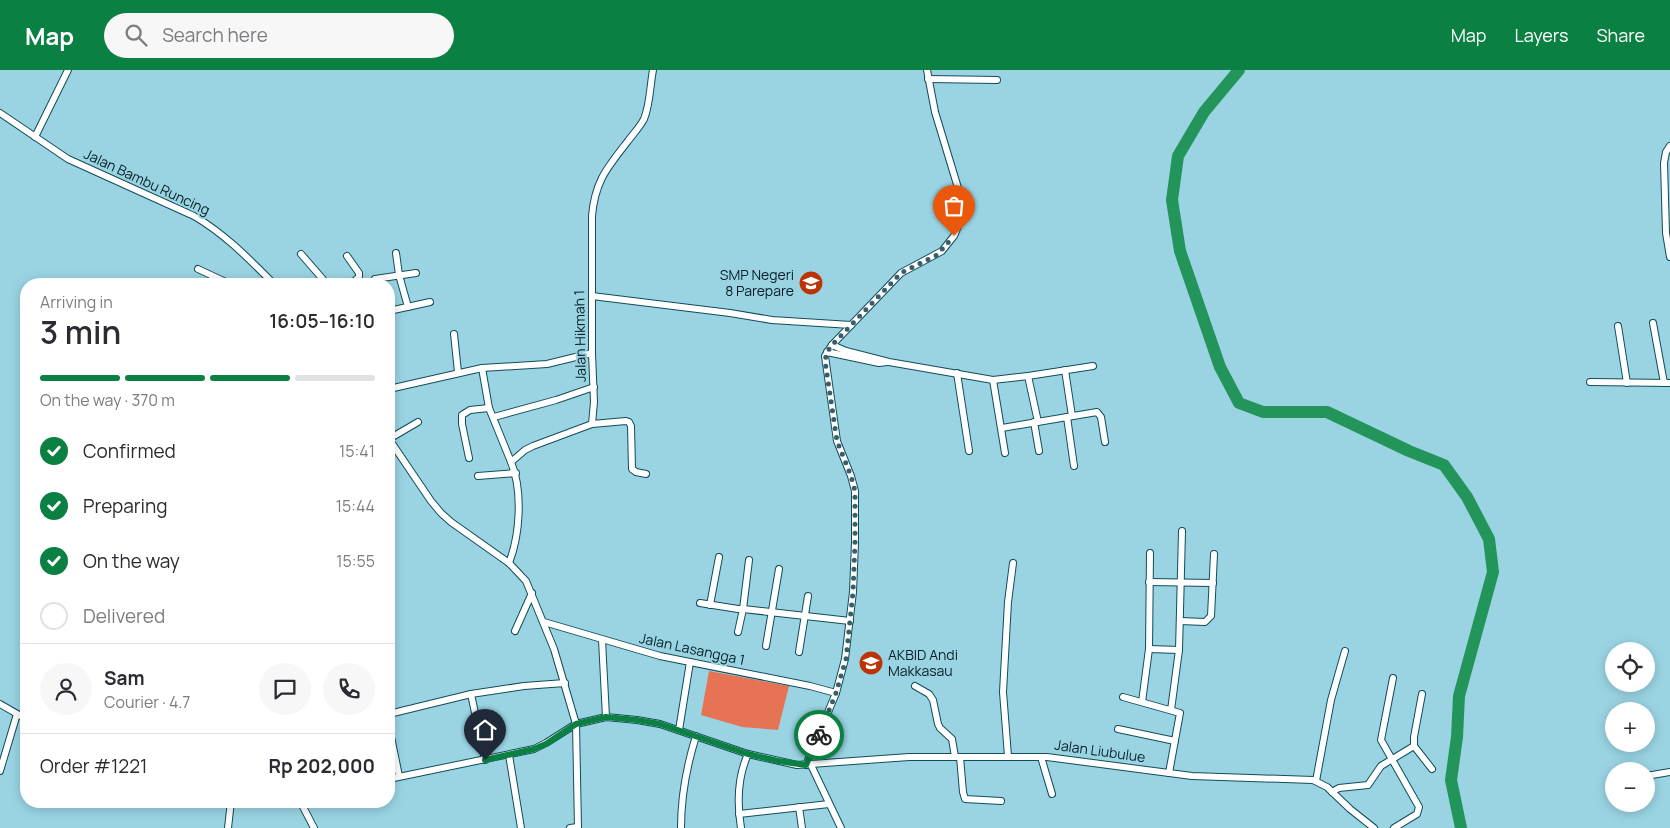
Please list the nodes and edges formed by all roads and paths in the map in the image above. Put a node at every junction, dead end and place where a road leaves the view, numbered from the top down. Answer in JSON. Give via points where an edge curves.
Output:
{"nodes":[{"id":1,"x":68,"y":70,"type":"edge"},
{"id":2,"x":653,"y":70,"type":"edge"},
{"id":3,"x":927,"y":70,"type":"edge"},
{"id":4,"x":928,"y":79,"type":"junction"},
{"id":5,"x":997,"y":80,"type":"dead end"},
{"id":6,"x":0,"y":113,"type":"edge"},
{"id":7,"x":35,"y":137,"type":"junction"},
{"id":8,"x":1670,"y":146,"type":"edge"},
{"id":9,"x":396,"y":252,"type":"dead end"},
{"id":10,"x":301,"y":254,"type":"dead end"},
{"id":11,"x":348,"y":256,"type":"dead end"},
{"id":12,"x":1670,"y":257,"type":"edge"},
{"id":13,"x":198,"y":269,"type":"dead end"},
{"id":14,"x":416,"y":273,"type":"dead end"},
{"id":15,"x":399,"y":275,"type":"junction"},
{"id":16,"x":217,"y":278,"type":"edge"},
{"id":17,"x":268,"y":278,"type":"edge"},
{"id":18,"x":322,"y":278,"type":"edge"},
{"id":19,"x":357,"y":278,"type":"edge"},
{"id":20,"x":381,"y":278,"type":"edge"},
{"id":21,"x":592,"y":296,"type":"junction"},
{"id":22,"x":430,"y":302,"type":"dead end"},
{"id":23,"x":408,"y":307,"type":"junction"},
{"id":24,"x":395,"y":310,"type":"edge"},
{"id":25,"x":1653,"y":323,"type":"dead end"},
{"id":26,"x":851,"y":325,"type":"junction"},
{"id":27,"x":1618,"y":326,"type":"dead end"},
{"id":28,"x":454,"y":334,"type":"dead end"},
{"id":29,"x":832,"y":345,"type":"junction"},
{"id":30,"x":827,"y":352,"type":"junction"},
{"id":31,"x":592,"y":353,"type":"junction"},
{"id":32,"x":889,"y":362,"type":"junction"},
{"id":33,"x":1093,"y":366,"type":"dead end"},
{"id":34,"x":482,"y":368,"type":"junction"},
{"id":35,"x":1065,"y":370,"type":"junction"},
{"id":36,"x":458,"y":372,"type":"junction"},
{"id":37,"x":957,"y":373,"type":"junction"},
{"id":38,"x":1028,"y":376,"type":"junction"},
{"id":39,"x":993,"y":380,"type":"junction"},
{"id":40,"x":1590,"y":382,"type":"dead end"},
{"id":41,"x":1627,"y":382,"type":"junction"},
{"id":42,"x":1667,"y":383,"type":"edge"},
{"id":43,"x":395,"y":387,"type":"edge"},
{"id":44,"x":594,"y":387,"type":"junction"},
{"id":45,"x":489,"y":408,"type":"junction"},
{"id":46,"x":1070,"y":416,"type":"junction"},
{"id":47,"x":494,"y":417,"type":"junction"},
{"id":48,"x":418,"y":422,"type":"dead end"},
{"id":49,"x":1036,"y":422,"type":"junction"},
{"id":50,"x":592,"y":424,"type":"junction"},
{"id":51,"x":1002,"y":428,"type":"junction"},
{"id":52,"x":395,"y":437,"type":"edge"},
{"id":53,"x":1105,"y":442,"type":"dead end"},
{"id":54,"x":395,"y":450,"type":"edge"},
{"id":55,"x":1039,"y":450,"type":"dead end"},
{"id":56,"x":970,"y":451,"type":"dead end"},
{"id":57,"x":1004,"y":452,"type":"dead end"},
{"id":58,"x":469,"y":458,"type":"dead end"},
{"id":59,"x":511,"y":462,"type":"junction"},
{"id":60,"x":1074,"y":466,"type":"dead end"},
{"id":61,"x":516,"y":472,"type":"junction"},
{"id":62,"x":646,"y":474,"type":"dead end"},
{"id":63,"x":478,"y":476,"type":"dead end"},
{"id":64,"x":1182,"y":531,"type":"dead end"},
{"id":65,"x":1150,"y":552,"type":"dead end"},
{"id":66,"x":1214,"y":554,"type":"dead end"},
{"id":67,"x":719,"y":557,"type":"dead end"},
{"id":68,"x":749,"y":560,"type":"dead end"},
{"id":69,"x":509,"y":563,"type":"junction"},
{"id":70,"x":1013,"y":564,"type":"dead end"},
{"id":71,"x":779,"y":569,"type":"dead end"},
{"id":72,"x":1149,"y":582,"type":"junction"},
{"id":73,"x":1180,"y":583,"type":"junction"},
{"id":74,"x":1213,"y":583,"type":"junction"},
{"id":75,"x":532,"y":593,"type":"junction"},
{"id":76,"x":808,"y":596,"type":"dead end"},
{"id":77,"x":700,"y":603,"type":"dead end"},
{"id":78,"x":710,"y":605,"type":"junction"},
{"id":79,"x":743,"y":609,"type":"junction"},
{"id":80,"x":772,"y":612,"type":"junction"},
{"id":81,"x":804,"y":616,"type":"junction"},
{"id":82,"x":850,"y":621,"type":"junction"},
{"id":83,"x":1180,"y":621,"type":"junction"},
{"id":84,"x":544,"y":622,"type":"junction"},
{"id":85,"x":515,"y":631,"type":"dead end"},
{"id":86,"x":738,"y":632,"type":"dead end"},
{"id":87,"x":602,"y":640,"type":"junction"},
{"id":88,"x":766,"y":646,"type":"dead end"},
{"id":89,"x":1148,"y":648,"type":"junction"},
{"id":90,"x":1179,"y":650,"type":"junction"},
{"id":91,"x":1345,"y":650,"type":"dead end"},
{"id":92,"x":799,"y":652,"type":"dead end"},
{"id":93,"x":690,"y":662,"type":"junction"},
{"id":94,"x":1393,"y":678,"type":"dead end"},
{"id":95,"x":565,"y":683,"type":"junction"},
{"id":96,"x":915,"y":686,"type":"dead end"},
{"id":97,"x":836,"y":693,"type":"junction"},
{"id":98,"x":471,"y":694,"type":"junction"},
{"id":99,"x":1422,"y":694,"type":"dead end"},
{"id":100,"x":1123,"y":697,"type":"dead end"},
{"id":101,"x":1142,"y":702,"type":"junction"},
{"id":102,"x":0,"y":704,"type":"edge"},
{"id":103,"x":1171,"y":710,"type":"junction"},
{"id":104,"x":395,"y":713,"type":"edge"},
{"id":105,"x":17,"y":714,"type":"junction"},
{"id":106,"x":20,"y":716,"type":"edge"},
{"id":107,"x":606,"y":717,"type":"junction"},
{"id":108,"x":576,"y":724,"type":"junction"},
{"id":109,"x":1118,"y":729,"type":"dead end"},
{"id":110,"x":679,"y":730,"type":"junction"},
{"id":111,"x":696,"y":736,"type":"junction"},
{"id":112,"x":1175,"y":741,"type":"junction"},
{"id":113,"x":1414,"y":746,"type":"junction"},
{"id":114,"x":2,"y":754,"type":"edge"},
{"id":115,"x":748,"y":754,"type":"junction"},
{"id":116,"x":509,"y":755,"type":"junction"},
{"id":117,"x":1008,"y":756,"type":"junction"},
{"id":118,"x":395,"y":757,"type":"edge"},
{"id":119,"x":958,"y":757,"type":"junction"},
{"id":120,"x":1041,"y":757,"type":"junction"},
{"id":121,"x":485,"y":760,"type":"junction"},
{"id":122,"x":1391,"y":760,"type":"junction"},
{"id":123,"x":808,"y":765,"type":"junction"},
{"id":124,"x":1432,"y":769,"type":"dead end"},
{"id":125,"x":0,"y":771,"type":"edge"},
{"id":126,"x":1670,"y":772,"type":"edge"},
{"id":127,"x":1169,"y":773,"type":"junction"},
{"id":128,"x":1655,"y":774,"type":"edge"},
{"id":129,"x":399,"y":776,"type":"junction"},
{"id":130,"x":395,"y":777,"type":"edge"},
{"id":131,"x":1316,"y":781,"type":"junction"},
{"id":132,"x":1332,"y":792,"type":"junction"},
{"id":133,"x":1052,"y":794,"type":"dead end"},
{"id":134,"x":1000,"y":801,"type":"dead end"},
{"id":135,"x":829,"y":804,"type":"junction"},
{"id":136,"x":229,"y":808,"type":"edge"},
{"id":137,"x":304,"y":808,"type":"edge"},
{"id":138,"x":799,"y":808,"type":"junction"},
{"id":139,"x":739,"y":814,"type":"junction"},
{"id":140,"x":228,"y":828,"type":"edge"},
{"id":141,"x":314,"y":828,"type":"edge"},
{"id":142,"x":521,"y":828,"type":"edge"},
{"id":143,"x":570,"y":828,"type":"edge"},
{"id":144,"x":578,"y":828,"type":"edge"},
{"id":145,"x":681,"y":828,"type":"edge"},
{"id":146,"x":741,"y":828,"type":"edge"},
{"id":147,"x":802,"y":828,"type":"edge"},
{"id":148,"x":841,"y":828,"type":"edge"},
{"id":149,"x":1374,"y":828,"type":"edge"},
{"id":150,"x":1394,"y":828,"type":"edge"}],
"edges":[{"from":1,"to":7,"type":"street"},
{"from":2,"to":21,"type":"street","name":"Jalan Hikmah 1","via":[[644,119],[608,166],[596,190],[592,216]]},
{"from":3,"to":4,"type":"street"},
{"from":4,"to":5,"type":"street"},
{"from":4,"to":26,"type":"street","via":[[960,195],[961,219],[954,236],[942,251],[901,273]]},
{"from":6,"to":7,"type":"street","name":"Jalan Bambu Runcing"},
{"from":7,"to":17,"type":"street","name":"Jalan Bambu Runcing","via":[[68,159],[209,224]]},
{"from":8,"to":12,"type":"street","via":[[1664,163]]},
{"from":9,"to":15,"type":"street"},
{"from":10,"to":18,"type":"street"},
{"from":11,"to":19,"type":"street","via":[[359,273]]},
{"from":13,"to":16,"type":"street"},
{"from":14,"to":15,"type":"street"},
{"from":15,"to":20,"type":"street"},
{"from":15,"to":23,"type":"street"},
{"from":21,"to":26,"type":"street","via":[[772,320]]},
{"from":21,"to":31,"type":"street","name":"Jalan Hikmah 1"},
{"from":22,"to":23,"type":"street"},
{"from":23,"to":24,"type":"street"},
{"from":25,"to":42,"type":"street"},
{"from":26,"to":29,"type":"street"},
{"from":27,"to":41,"type":"street"},
{"from":28,"to":36,"type":"street"},
{"from":29,"to":30,"type":"street"},
{"from":29,"to":32,"type":"street"},
{"from":30,"to":32,"type":"street","via":[[879,363]]},
{"from":30,"to":82,"type":"street","via":[[825,361],[836,434],[856,496]]},
{"from":31,"to":34,"type":"street","via":[[547,364]]},
{"from":31,"to":44,"type":"street","name":"Jalan Hikmah 1"},
{"from":32,"to":37,"type":"street"},
{"from":33,"to":35,"type":"street"},
{"from":34,"to":36,"type":"street"},
{"from":34,"to":45,"type":"street"},
{"from":35,"to":38,"type":"street"},
{"from":35,"to":46,"type":"street"},
{"from":36,"to":43,"type":"street"},
{"from":37,"to":39,"type":"street"},
{"from":37,"to":56,"type":"street"},
{"from":38,"to":39,"type":"street"},
{"from":38,"to":49,"type":"street"},
{"from":39,"to":51,"type":"street"},
{"from":40,"to":41,"type":"street"},
{"from":41,"to":42,"type":"street"},
{"from":44,"to":47,"type":"street"},
{"from":44,"to":50,"type":"street","name":"Jalan Hikmah 1"},
{"from":45,"to":47,"type":"street"},
{"from":45,"to":58,"type":"street","via":[[470,410],[462,415]]},
{"from":46,"to":49,"type":"street"},
{"from":46,"to":53,"type":"street","via":[[1100,414]]},
{"from":46,"to":60,"type":"street"},
{"from":47,"to":59,"type":"street"},
{"from":48,"to":52,"type":"street"},
{"from":49,"to":51,"type":"street"},
{"from":49,"to":55,"type":"street"},
{"from":50,"to":59,"type":"street","via":[[533,446]]},
{"from":50,"to":62,"type":"street","via":[[630,422],[632,469]]},
{"from":51,"to":57,"type":"street"},
{"from":54,"to":69,"type":"street","via":[[441,513]]},
{"from":59,"to":61,"type":"street"},
{"from":61,"to":63,"type":"street"},
{"from":61,"to":69,"type":"street","via":[[516,539]]},
{"from":64,"to":73,"type":"street"},
{"from":65,"to":72,"type":"street"},
{"from":66,"to":74,"type":"street"},
{"from":67,"to":78,"type":"street"},
{"from":68,"to":79,"type":"street"},
{"from":69,"to":75,"type":"street","via":[[526,581]]},
{"from":70,"to":117,"type":"street","via":[[1003,692]]},
{"from":71,"to":80,"type":"street"},
{"from":72,"to":73,"type":"street"},
{"from":72,"to":89,"type":"street"},
{"from":73,"to":74,"type":"street"},
{"from":73,"to":83,"type":"street"},
{"from":74,"to":83,"type":"street","via":[[1211,617],[1205,622]]},
{"from":75,"to":84,"type":"street"},
{"from":75,"to":85,"type":"street"},
{"from":76,"to":81,"type":"street"},
{"from":77,"to":78,"type":"street"},
{"from":78,"to":79,"type":"street"},
{"from":79,"to":80,"type":"street"},
{"from":79,"to":86,"type":"street"},
{"from":80,"to":81,"type":"street"},
{"from":80,"to":88,"type":"street"},
{"from":81,"to":82,"type":"street"},
{"from":81,"to":92,"type":"street"},
{"from":82,"to":97,"type":"street","via":[[846,659]]},
{"from":83,"to":90,"type":"street"},
{"from":84,"to":87,"type":"street","name":"Jalan Lasangga 1"},
{"from":84,"to":95,"type":"street"},
{"from":87,"to":93,"type":"street","name":"Jalan Lasangga 1"},
{"from":87,"to":107,"type":"street"},
{"from":89,"to":90,"type":"street"},
{"from":89,"to":101,"type":"street"},
{"from":90,"to":103,"type":"street"},
{"from":91,"to":131,"type":"street","via":[[1331,700]]},
{"from":93,"to":97,"type":"street","name":"Jalan Lasangga 1"},
{"from":93,"to":110,"type":"street"},
{"from":94,"to":122,"type":"street","via":[[1381,740]]},
{"from":95,"to":98,"type":"street"},
{"from":95,"to":108,"type":"street"},
{"from":96,"to":119,"type":"street","via":[[927,692],[933,700],[938,724],[952,739]]},
{"from":97,"to":123,"type":"street"},
{"from":98,"to":104,"type":"street"},
{"from":98,"to":121,"type":"street"},
{"from":99,"to":113,"type":"street"},
{"from":100,"to":101,"type":"street"},
{"from":101,"to":103,"type":"street"},
{"from":102,"to":105,"type":"street"},
{"from":103,"to":112,"type":"street","via":[[1180,713]]},
{"from":105,"to":106,"type":"street"},
{"from":105,"to":114,"type":"street"},
{"from":107,"to":108,"type":"street","name":"Jalan Liubulue"},
{"from":107,"to":110,"type":"street","name":"Jalan Liubulue","via":[[660,724]]},
{"from":108,"to":116,"type":"street","via":[[546,744]]},
{"from":108,"to":144,"type":"street"},
{"from":109,"to":112,"type":"street"},
{"from":110,"to":111,"type":"street","name":"Jalan Liubulue"},
{"from":111,"to":115,"type":"street","name":"Jalan Liubulue"},
{"from":111,"to":145,"type":"street","via":[[686,779]]},
{"from":112,"to":127,"type":"street"},
{"from":113,"to":122,"type":"street"},
{"from":113,"to":124,"type":"street"},
{"from":114,"to":125,"type":"street"},
{"from":115,"to":123,"type":"street","name":"Jalan Liubulue"},
{"from":115,"to":139,"type":"street","via":[[738,784]]},
{"from":116,"to":121,"type":"street"},
{"from":116,"to":142,"type":"street"},
{"from":117,"to":119,"type":"street","name":"Jalan Liubulue"},
{"from":117,"to":120,"type":"street","name":"Jalan Liubulue"},
{"from":118,"to":129,"type":"street"},
{"from":119,"to":123,"type":"street","name":"Jalan Liubulue","via":[[909,757]]},
{"from":119,"to":134,"type":"street","via":[[965,799]]},
{"from":120,"to":127,"type":"street","name":"Jalan Liubulue"},
{"from":120,"to":133,"type":"street"},
{"from":121,"to":129,"type":"street"},
{"from":122,"to":132,"type":"street","via":[[1380,766],[1368,785],[1339,788]]},
{"from":122,"to":150,"type":"street","via":[[1419,808],[1417,814]]},
{"from":123,"to":135,"type":"street"},
{"from":126,"to":128,"type":"street"},
{"from":127,"to":131,"type":"street","name":"Jalan Liubulue"},
{"from":129,"to":130,"type":"street"},
{"from":131,"to":132,"type":"street"},
{"from":132,"to":149,"type":"street"},
{"from":135,"to":138,"type":"street"},
{"from":135,"to":148,"type":"street"},
{"from":136,"to":140,"type":"street"},
{"from":137,"to":141,"type":"street"},
{"from":138,"to":139,"type":"street"},
{"from":138,"to":147,"type":"street"},
{"from":139,"to":146,"type":"street"},
{"from":143,"to":144,"type":"street"}]}
